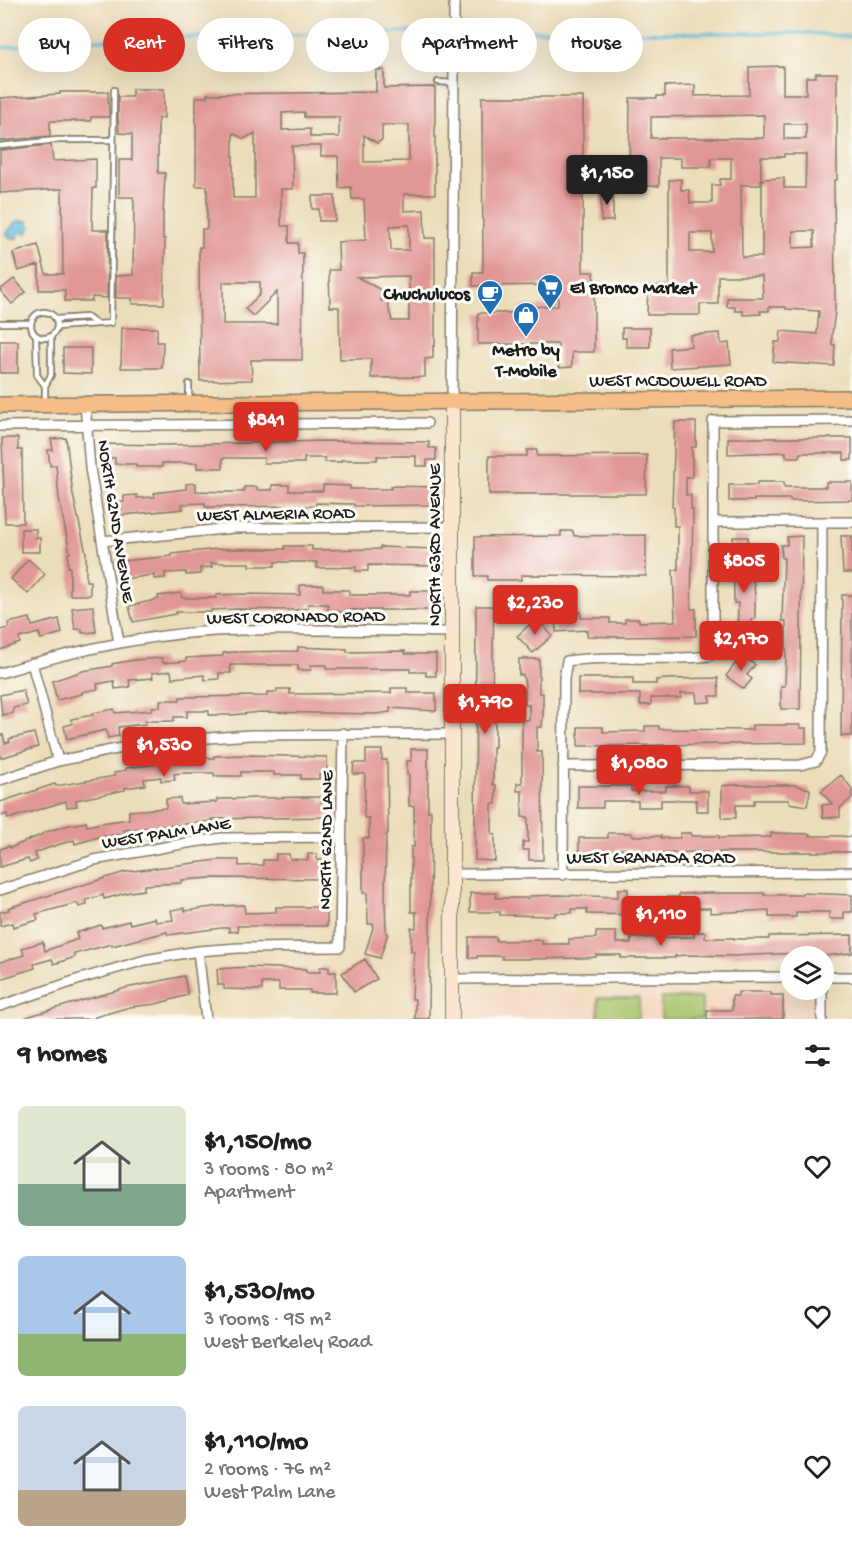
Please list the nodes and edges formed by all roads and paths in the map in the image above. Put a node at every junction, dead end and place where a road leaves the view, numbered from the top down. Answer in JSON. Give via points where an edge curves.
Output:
{"nodes":[{"id":1,"x":454,"y":0,"type":"edge"},
{"id":2,"x":454,"y":18,"type":"edge"},
{"id":3,"x":454,"y":72,"type":"edge"},
{"id":4,"x":438,"y":82,"type":"dead end"},
{"id":5,"x":454,"y":83,"type":"junction"},
{"id":6,"x":114,"y":90,"type":"dead end"},
{"id":7,"x":113,"y":140,"type":"junction"},
{"id":8,"x":0,"y":146,"type":"edge"},
{"id":9,"x":56,"y":319,"type":"junction"},
{"id":10,"x":0,"y":322,"type":"edge"},
{"id":11,"x":31,"y":323,"type":"junction"},
{"id":12,"x":95,"y":323,"type":"junction"},
{"id":13,"x":57,"y":327,"type":"junction"},
{"id":14,"x":36,"y":335,"type":"junction"},
{"id":15,"x":51,"y":336,"type":"junction"},
{"id":16,"x":189,"y":384,"type":"dead end"},
{"id":17,"x":45,"y":386,"type":"junction"},
{"id":18,"x":852,"y":398,"type":"edge"},
{"id":19,"x":452,"y":401,"type":"junction"},
{"id":20,"x":189,"y":403,"type":"junction"},
{"id":21,"x":45,"y":404,"type":"junction"},
{"id":22,"x":85,"y":404,"type":"junction"},
{"id":23,"x":0,"y":405,"type":"edge"},
{"id":24,"x":852,"y":420,"type":"edge"},
{"id":25,"x":427,"y":423,"type":"dead end"},
{"id":26,"x":0,"y":426,"type":"edge"},
{"id":27,"x":86,"y":426,"type":"junction"},
{"id":28,"x":713,"y":522,"type":"junction"},
{"id":29,"x":822,"y":522,"type":"junction"},
{"id":30,"x":852,"y":522,"type":"edge"},
{"id":31,"x":452,"y":527,"type":"junction"},
{"id":32,"x":102,"y":541,"type":"junction"},
{"id":33,"x":452,"y":633,"type":"junction"},
{"id":34,"x":119,"y":643,"type":"junction"},
{"id":35,"x":32,"y":663,"type":"junction"},
{"id":36,"x":0,"y":673,"type":"edge"},
{"id":37,"x":343,"y":733,"type":"junction"},
{"id":38,"x":452,"y":734,"type":"junction"},
{"id":39,"x":58,"y":761,"type":"junction"},
{"id":40,"x":563,"y":766,"type":"junction"},
{"id":41,"x":0,"y":780,"type":"edge"},
{"id":42,"x":341,"y":837,"type":"junction"},
{"id":43,"x":852,"y":872,"type":"edge"},
{"id":44,"x":451,"y":874,"type":"junction"},
{"id":45,"x":563,"y":874,"type":"junction"},
{"id":46,"x":0,"y":890,"type":"edge"},
{"id":47,"x":198,"y":951,"type":"junction"},
{"id":48,"x":780,"y":977,"type":"edge"},
{"id":49,"x":834,"y":977,"type":"edge"},
{"id":50,"x":852,"y":977,"type":"edge"},
{"id":51,"x":452,"y":979,"type":"junction"},
{"id":52,"x":822,"y":1000,"type":"edge"},
{"id":53,"x":0,"y":1006,"type":"edge"},
{"id":54,"x":206,"y":1019,"type":"edge"},
{"id":55,"x":452,"y":1019,"type":"edge"},
{"id":56,"x":822,"y":1019,"type":"edge"}],
"edges":[{"from":1,"to":2,"type":"street"},
{"from":3,"to":5,"type":"street","name":"NORTH 63RD AVENUE"},
{"from":4,"to":5,"type":"lane"},
{"from":5,"to":19,"type":"street","name":"NORTH 63RD AVENUE"},
{"from":6,"to":7,"type":"lane"},
{"from":7,"to":8,"type":"lane"},
{"from":7,"to":12,"type":"lane","via":[[111,323]]},
{"from":9,"to":11,"type":"lane","via":[[42,312]]},
{"from":9,"to":12,"type":"lane","via":[[87,317]]},
{"from":9,"to":13,"type":"lane"},
{"from":10,"to":11,"type":"lane"},
{"from":11,"to":14,"type":"lane"},
{"from":12,"to":13,"type":"lane"},
{"from":13,"to":15,"type":"lane"},
{"from":14,"to":15,"type":"lane"},
{"from":14,"to":17,"type":"lane","via":[[37,375]]},
{"from":15,"to":17,"type":"lane","via":[[51,375]]},
{"from":16,"to":20,"type":"lane"},
{"from":17,"to":21,"type":"lane"},
{"from":18,"to":19,"type":"main road","name":"WEST MCDOWELL ROAD"},
{"from":19,"to":20,"type":"main road","name":"WEST MCDOWELL ROAD"},
{"from":19,"to":31,"type":"street","name":"NORTH 63RD AVENUE"},
{"from":20,"to":22,"type":"main road","name":"WEST MCDOWELL ROAD"},
{"from":21,"to":22,"type":"main road","name":"WEST MCDOWELL ROAD"},
{"from":21,"to":23,"type":"main road","name":"WEST MCDOWELL ROAD"},
{"from":22,"to":27,"type":"street","name":"NORTH 62ND AVENUE"},
{"from":24,"to":28,"type":"street","via":[[713,421]]},
{"from":25,"to":27,"type":"street"},
{"from":26,"to":27,"type":"street"},
{"from":27,"to":32,"type":"street","name":"NORTH 62ND AVENUE"},
{"from":28,"to":29,"type":"street"},
{"from":28,"to":40,"type":"street","via":[[713,646],[709,656],[567,661]]},
{"from":29,"to":30,"type":"street"},
{"from":29,"to":40,"type":"street","via":[[821,752],[816,761],[800,765]]},
{"from":31,"to":32,"type":"street","name":"WEST ALMERIA ROAD","via":[[234,528]]},
{"from":31,"to":33,"type":"street","name":"NORTH 63RD AVENUE"},
{"from":32,"to":34,"type":"street","name":"NORTH 62ND AVENUE"},
{"from":33,"to":34,"type":"street","name":"WEST CORONADO ROAD","via":[[240,630]]},
{"from":33,"to":38,"type":"street","name":"NORTH 63RD AVENUE"},
{"from":34,"to":35,"type":"street","name":"WEST CORONADO ROAD"},
{"from":35,"to":36,"type":"street","name":"WEST CORONADO ROAD"},
{"from":35,"to":39,"type":"street"},
{"from":37,"to":38,"type":"street"},
{"from":37,"to":39,"type":"street","via":[[151,742]]},
{"from":37,"to":42,"type":"street","name":"NORTH 62ND LANE"},
{"from":38,"to":44,"type":"street","name":"NORTH 63RD AVENUE"},
{"from":39,"to":41,"type":"street"},
{"from":40,"to":45,"type":"street"},
{"from":42,"to":46,"type":"street","name":"WEST PALM LANE","via":[[222,838],[187,843],[94,860]]},
{"from":42,"to":47,"type":"street","name":"NORTH 62ND LANE","via":[[340,946]]},
{"from":43,"to":45,"type":"street","name":"WEST GRANADA ROAD"},
{"from":44,"to":45,"type":"street","name":"WEST GRANADA ROAD"},
{"from":44,"to":51,"type":"street","name":"NORTH 63RD AVENUE"},
{"from":47,"to":53,"type":"street","via":[[134,963]]},
{"from":47,"to":54,"type":"street"},
{"from":48,"to":51,"type":"street"},
{"from":49,"to":50,"type":"street"},
{"from":51,"to":55,"type":"street","name":"NORTH 63RD AVENUE"},
{"from":52,"to":56,"type":"street"}]}
